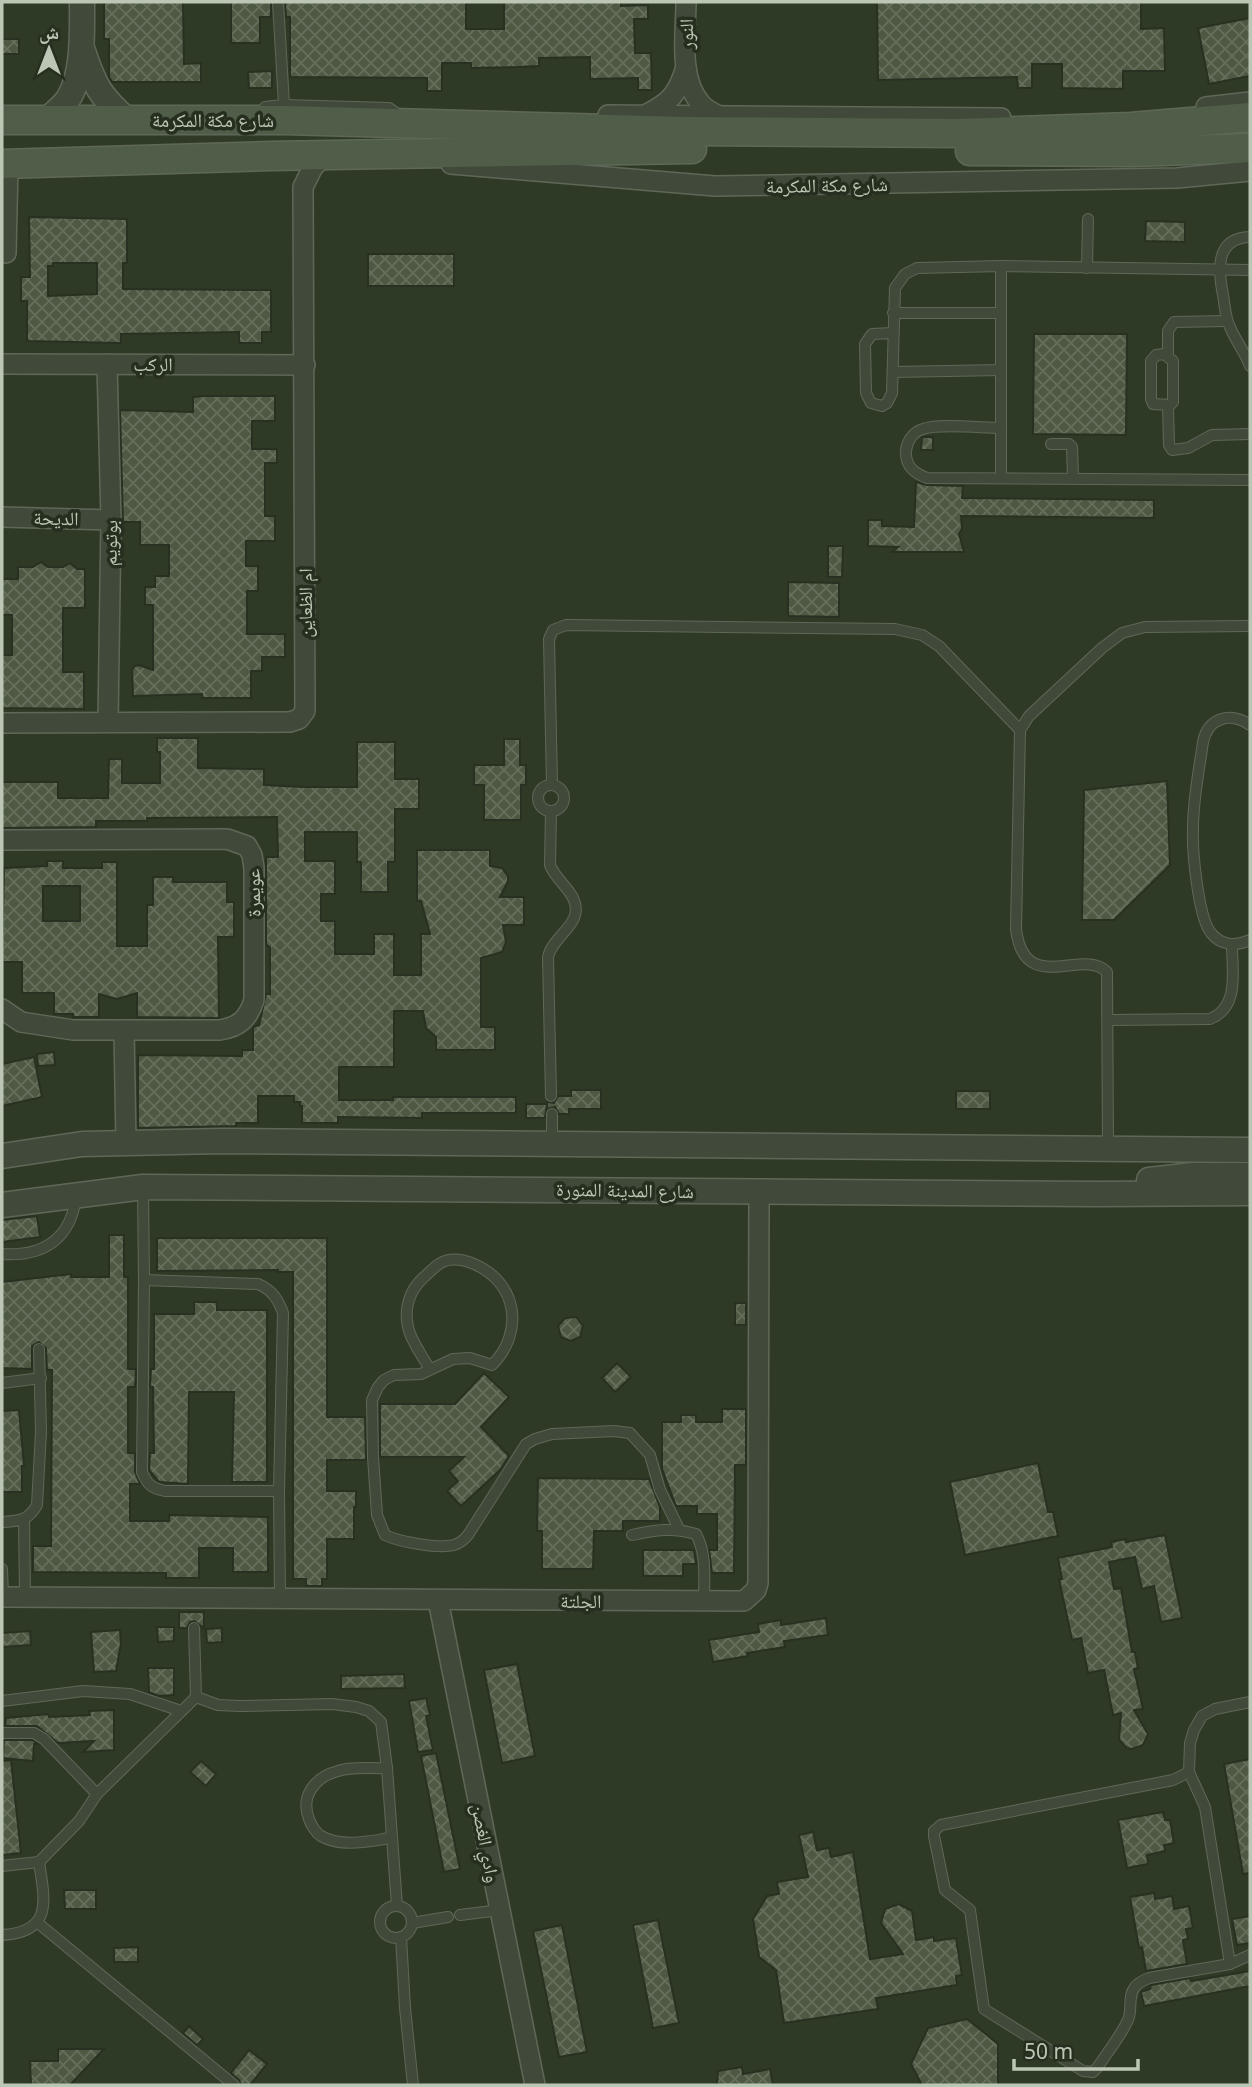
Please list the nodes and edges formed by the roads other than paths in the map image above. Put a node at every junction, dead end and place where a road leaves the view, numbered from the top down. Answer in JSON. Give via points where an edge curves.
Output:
{"nodes":[{"id":1,"x":82,"y":2,"type":"edge"},
{"id":2,"x":278,"y":2,"type":"edge"},
{"id":3,"x":687,"y":2,"type":"edge"},
{"id":4,"x":82,"y":51,"type":"junction"},
{"id":5,"x":686,"y":66,"type":"junction"},
{"id":6,"x":1250,"y":102,"type":"edge"},
{"id":7,"x":257,"y":107,"type":"dead end"},
{"id":8,"x":285,"y":113,"type":"junction"},
{"id":9,"x":644,"y":116,"type":"junction"},
{"id":10,"x":719,"y":117,"type":"junction"},
{"id":11,"x":1250,"y":117,"type":"edge"},
{"id":12,"x":48,"y":119,"type":"junction"},
{"id":13,"x":2,"y":120,"type":"edge"},
{"id":14,"x":127,"y":120,"type":"junction"},
{"id":15,"x":412,"y":123,"type":"junction"},
{"id":16,"x":1250,"y":148,"type":"edge"},
{"id":17,"x":405,"y":155,"type":"junction"},
{"id":18,"x":270,"y":156,"type":"junction"},
{"id":19,"x":324,"y":156,"type":"junction"},
{"id":20,"x":5,"y":164,"type":"edge"},
{"id":21,"x":1250,"y":171,"type":"edge"},
{"id":22,"x":303,"y":187,"type":"junction"},
{"id":23,"x":1088,"y":219,"type":"dead end"},
{"id":24,"x":1250,"y":237,"type":"edge"},
{"id":25,"x":6,"y":254,"type":"dead end"},
{"id":26,"x":1001,"y":266,"type":"junction"},
{"id":27,"x":1087,"y":268,"type":"junction"},
{"id":28,"x":1218,"y":270,"type":"junction"},
{"id":29,"x":1250,"y":270,"type":"edge"},
{"id":30,"x":894,"y":313,"type":"junction"},
{"id":31,"x":1001,"y":313,"type":"junction"},
{"id":32,"x":1227,"y":321,"type":"junction"},
{"id":33,"x":893,"y":333,"type":"junction"},
{"id":34,"x":1168,"y":355,"type":"junction"},
{"id":35,"x":2,"y":364,"type":"edge"},
{"id":36,"x":107,"y":364,"type":"junction"},
{"id":37,"x":305,"y":365,"type":"junction"},
{"id":38,"x":1250,"y":366,"type":"edge"},
{"id":39,"x":1001,"y":370,"type":"junction"},
{"id":40,"x":893,"y":372,"type":"junction"},
{"id":41,"x":1168,"y":406,"type":"junction"},
{"id":42,"x":1001,"y":428,"type":"junction"},
{"id":43,"x":1250,"y":434,"type":"edge"},
{"id":44,"x":1051,"y":444,"type":"dead end"},
{"id":45,"x":1001,"y":477,"type":"junction"},
{"id":46,"x":1073,"y":478,"type":"junction"},
{"id":47,"x":1250,"y":480,"type":"edge"},
{"id":48,"x":2,"y":517,"type":"edge"},
{"id":49,"x":110,"y":520,"type":"junction"},
{"id":50,"x":1250,"y":626,"type":"edge"},
{"id":51,"x":107,"y":721,"type":"junction"},
{"id":52,"x":2,"y":723,"type":"edge"},
{"id":53,"x":1250,"y":725,"type":"edge"},
{"id":54,"x":1020,"y":730,"type":"junction"},
{"id":55,"x":552,"y":785,"type":"junction"},
{"id":56,"x":551,"y":811,"type":"junction"},
{"id":57,"x":2,"y":840,"type":"edge"},
{"id":58,"x":1250,"y":940,"type":"edge"},
{"id":59,"x":1232,"y":944,"type":"junction"},
{"id":60,"x":2,"y":1009,"type":"edge"},
{"id":61,"x":1108,"y":1020,"type":"junction"},
{"id":62,"x":124,"y":1030,"type":"junction"},
{"id":63,"x":551,"y":1096,"type":"dead end"},
{"id":64,"x":552,"y":1114,"type":"dead end"},
{"id":65,"x":126,"y":1143,"type":"junction"},
{"id":66,"x":552,"y":1143,"type":"junction"},
{"id":67,"x":1108,"y":1149,"type":"junction"},
{"id":68,"x":1250,"y":1150,"type":"edge"},
{"id":69,"x":2,"y":1156,"type":"edge"},
{"id":70,"x":1250,"y":1175,"type":"edge"},
{"id":71,"x":143,"y":1188,"type":"junction"},
{"id":72,"x":759,"y":1191,"type":"junction"},
{"id":73,"x":1250,"y":1193,"type":"edge"},
{"id":74,"x":1098,"y":1194,"type":"junction"},
{"id":75,"x":76,"y":1195,"type":"junction"},
{"id":76,"x":2,"y":1205,"type":"edge"},
{"id":77,"x":2,"y":1254,"type":"edge"},
{"id":78,"x":144,"y":1280,"type":"junction"},
{"id":79,"x":39,"y":1349,"type":"dead end"},
{"id":80,"x":430,"y":1370,"type":"junction"},
{"id":81,"x":41,"y":1378,"type":"junction"},
{"id":82,"x":2,"y":1383,"type":"edge"},
{"id":83,"x":279,"y":1491,"type":"junction"},
{"id":84,"x":24,"y":1520,"type":"junction"},
{"id":85,"x":2,"y":1522,"type":"edge"},
{"id":86,"x":679,"y":1529,"type":"junction"},
{"id":87,"x":632,"y":1535,"type":"dead end"},
{"id":88,"x":2,"y":1569,"type":"edge"},
{"id":89,"x":25,"y":1595,"type":"junction"},
{"id":90,"x":2,"y":1597,"type":"edge"},
{"id":91,"x":280,"y":1600,"type":"junction"},
{"id":92,"x":438,"y":1600,"type":"junction"},
{"id":93,"x":704,"y":1602,"type":"junction"},
{"id":94,"x":194,"y":1628,"type":"dead end"},
{"id":95,"x":196,"y":1697,"type":"junction"},
{"id":96,"x":2,"y":1701,"type":"edge"},
{"id":97,"x":1250,"y":1702,"type":"edge"},
{"id":98,"x":181,"y":1711,"type":"junction"},
{"id":99,"x":2,"y":1733,"type":"edge"},
{"id":100,"x":387,"y":1768,"type":"junction"},
{"id":101,"x":1189,"y":1772,"type":"junction"},
{"id":102,"x":96,"y":1794,"type":"junction"},
{"id":103,"x":391,"y":1838,"type":"junction"},
{"id":104,"x":40,"y":1862,"type":"junction"},
{"id":105,"x":2,"y":1866,"type":"edge"},
{"id":106,"x":397,"y":1906,"type":"junction"},
{"id":107,"x":500,"y":1910,"type":"junction"},
{"id":108,"x":460,"y":1915,"type":"dead end"},
{"id":109,"x":448,"y":1917,"type":"dead end"},
{"id":110,"x":38,"y":1923,"type":"junction"},
{"id":111,"x":412,"y":1923,"type":"junction"},
{"id":112,"x":2,"y":1934,"type":"edge"},
{"id":113,"x":401,"y":1937,"type":"junction"},
{"id":114,"x":1250,"y":1955,"type":"edge"},
{"id":115,"x":1230,"y":1964,"type":"junction"},
{"id":116,"x":233,"y":2085,"type":"edge"},
{"id":117,"x":413,"y":2085,"type":"edge"},
{"id":118,"x":535,"y":2085,"type":"edge"}],
"edges":[{"from":1,"to":4,"type":"street"},
{"from":2,"to":8,"type":"lane"},
{"from":3,"to":5,"type":"street","name":"النور"},
{"from":4,"to":12,"type":"street","via":[[68,99]]},
{"from":4,"to":14,"type":"street","via":[[104,100]]},
{"from":5,"to":9,"type":"street","name":"النور","via":[[672,97]]},
{"from":5,"to":10,"type":"street","name":"النور","via":[[690,87],[701,105]]},
{"from":6,"to":10,"type":"street","name":"شارع مكة المكرمة","via":[[1151,113],[983,118]]},
{"from":7,"to":8,"type":"lane"},
{"from":8,"to":14,"type":"main road","name":"شارع مكة المكرمة"},
{"from":8,"to":15,"type":"main road","name":"شارع مكة المكرمة"},
{"from":9,"to":10,"type":"street","name":"شارع مكة المكرمة"},
{"from":9,"to":15,"type":"street","name":"شارع مكة المكرمة","via":[[468,115]]},
{"from":11,"to":15,"type":"main road","name":"شارع مكة المكرمة","via":[[960,133]]},
{"from":12,"to":13,"type":"main road","name":"شارع مكة المكرمة"},
{"from":12,"to":14,"type":"main road","name":"شارع مكة المكرمة"},
{"from":16,"to":17,"type":"main road","name":"شارع مكة المكرمة","via":[[1131,152],[694,149]]},
{"from":17,"to":19,"type":"main road","name":"شارع مكة المكرمة"},
{"from":17,"to":21,"type":"street","name":"شارع مكة المكرمة","via":[[466,165],[715,186],[1177,178]]},
{"from":18,"to":19,"type":"main road","name":"شارع مكة المكرمة"},
{"from":18,"to":20,"type":"main road","name":"شارع مكة المكرمة"},
{"from":18,"to":22,"type":"street","via":[[289,169]]},
{"from":19,"to":22,"type":"street"},
{"from":20,"to":25,"type":"street"},
{"from":22,"to":37,"type":"street","name":"ام الظعاين"},
{"from":23,"to":27,"type":"lane"},
{"from":24,"to":28,"type":"lane","via":[[1230,243]]},
{"from":26,"to":27,"type":"lane"},
{"from":26,"to":30,"type":"lane","via":[[911,270],[895,288]]},
{"from":26,"to":31,"type":"lane"},
{"from":27,"to":28,"type":"lane"},
{"from":28,"to":29,"type":"lane"},
{"from":28,"to":32,"type":"lane"},
{"from":30,"to":31,"type":"lane"},
{"from":30,"to":33,"type":"lane"},
{"from":31,"to":39,"type":"lane"},
{"from":32,"to":34,"type":"lane","via":[[1174,322],[1168,331]]},
{"from":32,"to":38,"type":"lane"},
{"from":33,"to":40,"type":"lane"},
{"from":33,"to":40,"type":"lane","via":[[872,334],[866,340],[866,393],[871,403],[882,406],[891,399]]},
{"from":34,"to":41,"type":"lane","via":[[1172,402]]},
{"from":34,"to":41,"type":"lane","via":[[1151,360],[1152,402]]},
{"from":35,"to":36,"type":"street","name":"الركب"},
{"from":36,"to":37,"type":"street","name":"الركب"},
{"from":36,"to":49,"type":"street","name":"بوتويم"},
{"from":37,"to":51,"type":"street","name":"ام الظعاين","via":[[303,715],[290,722]]},
{"from":39,"to":40,"type":"lane"},
{"from":39,"to":42,"type":"lane"},
{"from":41,"to":43,"type":"lane","via":[[1172,450],[1188,448],[1212,435]]},
{"from":42,"to":45,"type":"lane"},
{"from":42,"to":45,"type":"lane","via":[[923,429],[911,437],[906,451],[909,466],[928,478]]},
{"from":44,"to":46,"type":"lane","via":[[1072,447]]},
{"from":45,"to":46,"type":"lane"},
{"from":46,"to":47,"type":"lane"},
{"from":48,"to":49,"type":"street","name":"الديحة"},
{"from":49,"to":51,"type":"street","name":"بوتويم"},
{"from":50,"to":54,"type":"lane","via":[[1145,627],[1122,634],[1029,716]]},
{"from":51,"to":52,"type":"street","name":"ام الظعاين"},
{"from":53,"to":59,"type":"lane","via":[[1228,717],[1207,730],[1193,815],[1195,861],[1206,923],[1211,933]]},
{"from":54,"to":55,"type":"lane","via":[[939,646],[913,631],[566,625],[553,630],[549,639]]},
{"from":54,"to":61,"type":"lane","via":[[1017,943],[1033,963],[1102,967],[1108,977]]},
{"from":55,"to":56,"type":"lane","via":[[564,795],[561,806]]},
{"from":55,"to":56,"type":"lane","via":[[539,795],[541,806]]},
{"from":56,"to":63,"type":"lane","via":[[550,865],[576,908],[572,923],[553,943],[548,957]]},
{"from":57,"to":62,"type":"street","name":"عويمرة","via":[[227,839],[247,846],[254,867],[254,1000],[250,1013],[232,1028]]},
{"from":58,"to":59,"type":"lane"},
{"from":59,"to":61,"type":"lane","via":[[1230,1001],[1219,1015]]},
{"from":60,"to":62,"type":"street","name":"عويمرة","via":[[21,1022],[39,1026]]},
{"from":61,"to":67,"type":"lane"},
{"from":62,"to":65,"type":"street"},
{"from":64,"to":66,"type":"lane"},
{"from":65,"to":66,"type":"street"},
{"from":65,"to":69,"type":"street","via":[[82,1144]]},
{"from":66,"to":67,"type":"street"},
{"from":67,"to":68,"type":"street"},
{"from":70,"to":74,"type":"street","via":[[1147,1180]]},
{"from":71,"to":72,"type":"street","name":"شارع المدينة المنورة"},
{"from":71,"to":75,"type":"street","name":"شارع المدينة المنورة"},
{"from":71,"to":78,"type":"lane"},
{"from":72,"to":74,"type":"street","name":"شارع المدينة المنورة"},
{"from":72,"to":93,"type":"street","name":"الجلتة","via":[[758,1583],[744,1601]]},
{"from":73,"to":74,"type":"street","name":"شارع المدينة المنورة"},
{"from":75,"to":76,"type":"street","name":"شارع المدينة المنورة"},
{"from":75,"to":77,"type":"lane","via":[[71,1221],[58,1238],[34,1250]]},
{"from":78,"to":83,"type":"lane","via":[[258,1284],[279,1301],[283,1314]]},
{"from":78,"to":83,"type":"lane","via":[[142,1472],[146,1483],[165,1491]]},
{"from":79,"to":81,"type":"lane"},
{"from":80,"to":80,"type":"lane","via":[[463,1358],[492,1365],[505,1350],[512,1314],[509,1296],[492,1272],[453,1259],[440,1263],[410,1294],[407,1325]]},
{"from":80,"to":86,"type":"lane","via":[[384,1380],[372,1400],[377,1515],[385,1535],[450,1546],[461,1543],[526,1444],[552,1434],[614,1431],[630,1433],[650,1455]]},
{"from":81,"to":82,"type":"lane"},
{"from":81,"to":84,"type":"lane","via":[[37,1505]]},
{"from":83,"to":91,"type":"lane"},
{"from":84,"to":85,"type":"lane"},
{"from":84,"to":89,"type":"lane"},
{"from":86,"to":87,"type":"lane"},
{"from":86,"to":93,"type":"lane","via":[[696,1534],[701,1543]]},
{"from":88,"to":90,"type":"lane"},
{"from":89,"to":90,"type":"street","name":"الجلتة"},
{"from":89,"to":91,"type":"street","name":"الجلتة","via":[[193,1605]]},
{"from":91,"to":92,"type":"street","name":"الجلتة"},
{"from":92,"to":93,"type":"street","name":"الجلتة"},
{"from":92,"to":107,"type":"street","name":"وادي الغصن"},
{"from":94,"to":95,"type":"lane"},
{"from":95,"to":98,"type":"lane"},
{"from":95,"to":100,"type":"lane","via":[[218,1705],[332,1704],[369,1711],[381,1722]]},
{"from":96,"to":98,"type":"lane","via":[[83,1692],[130,1694]]},
{"from":97,"to":101,"type":"lane","via":[[1202,1716],[1190,1743]]},
{"from":98,"to":102,"type":"lane"},
{"from":99,"to":102,"type":"lane","via":[[34,1733],[44,1739]]},
{"from":100,"to":103,"type":"lane"},
{"from":100,"to":103,"type":"lane","via":[[339,1770],[321,1778],[305,1802],[320,1836],[347,1843]]},
{"from":101,"to":115,"type":"lane","via":[[1205,1807]]},
{"from":101,"to":115,"type":"lane","via":[[1173,1780],[942,1825],[934,1831],[939,1862],[946,1890],[971,1913],[984,2010],[1083,2071],[1093,2072],[1117,2037],[1129,2018],[1130,1997],[1140,1981]]},
{"from":102,"to":104,"type":"lane","via":[[79,1821]]},
{"from":103,"to":106,"type":"lane"},
{"from":104,"to":105,"type":"lane"},
{"from":104,"to":110,"type":"lane","via":[[44,1901]]},
{"from":106,"to":111,"type":"lane","via":[[408,1911]]},
{"from":106,"to":113,"type":"lane","via":[[385,1910],[379,1921],[383,1933]]},
{"from":107,"to":108,"type":"lane"},
{"from":107,"to":118,"type":"street","name":"وادي الغصن"},
{"from":109,"to":111,"type":"lane"},
{"from":110,"to":112,"type":"lane","via":[[16,1934]]},
{"from":110,"to":116,"type":"lane"},
{"from":111,"to":113,"type":"lane"},
{"from":113,"to":117,"type":"lane"},
{"from":114,"to":115,"type":"lane"}]}
